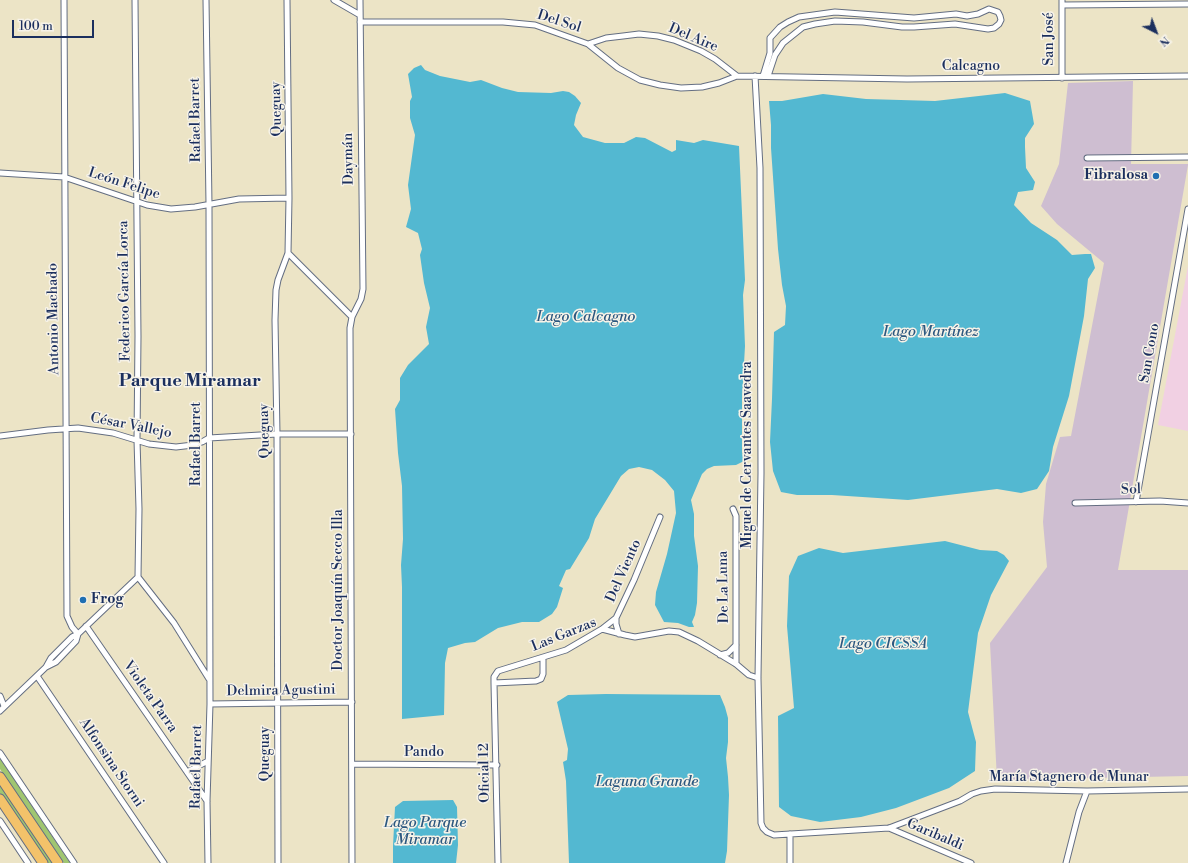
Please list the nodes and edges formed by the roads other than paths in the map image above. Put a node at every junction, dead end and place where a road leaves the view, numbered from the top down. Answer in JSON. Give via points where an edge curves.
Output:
{"nodes":[{"id":1,"x":64,"y":0,"type":"edge"},
{"id":2,"x":135,"y":0,"type":"edge"},
{"id":3,"x":206,"y":0,"type":"edge"},
{"id":4,"x":287,"y":0,"type":"edge"},
{"id":5,"x":334,"y":0,"type":"edge"},
{"id":6,"x":360,"y":0,"type":"edge"},
{"id":7,"x":1062,"y":3,"type":"edge"},
{"id":8,"x":1188,"y":4,"type":"edge"},
{"id":9,"x":835,"y":12,"type":"junction"},
{"id":10,"x":360,"y":15,"type":"junction"},
{"id":11,"x":914,"y":18,"type":"junction"},
{"id":12,"x":835,"y":21,"type":"junction"},
{"id":13,"x":360,"y":22,"type":"junction"},
{"id":14,"x":914,"y":27,"type":"junction"},
{"id":15,"x":588,"y":44,"type":"junction"},
{"id":16,"x":737,"y":76,"type":"junction"},
{"id":17,"x":755,"y":76,"type":"junction"},
{"id":18,"x":766,"y":76,"type":"junction"},
{"id":19,"x":1188,"y":76,"type":"edge"},
{"id":20,"x":1062,"y":78,"type":"junction"},
{"id":21,"x":1188,"y":157,"type":"edge"},
{"id":22,"x":1087,"y":158,"type":"dead end"},
{"id":23,"x":0,"y":173,"type":"edge"},
{"id":24,"x":64,"y":177,"type":"junction"},
{"id":25,"x":289,"y":198,"type":"junction"},
{"id":26,"x":136,"y":201,"type":"junction"},
{"id":27,"x":208,"y":204,"type":"junction"},
{"id":28,"x":1188,"y":208,"type":"edge"},
{"id":29,"x":288,"y":253,"type":"junction"},
{"id":30,"x":352,"y":316,"type":"junction"},
{"id":31,"x":67,"y":429,"type":"junction"},
{"id":32,"x":277,"y":434,"type":"junction"},
{"id":33,"x":351,"y":434,"type":"junction"},
{"id":34,"x":0,"y":436,"type":"edge"},
{"id":35,"x":209,"y":438,"type":"junction"},
{"id":36,"x":137,"y":440,"type":"junction"},
{"id":37,"x":1136,"y":502,"type":"junction"},
{"id":38,"x":1075,"y":503,"type":"dead end"},
{"id":39,"x":1188,"y":503,"type":"edge"},
{"id":40,"x":734,"y":509,"type":"dead end"},
{"id":41,"x":660,"y":517,"type":"dead end"},
{"id":42,"x":138,"y":578,"type":"junction"},
{"id":43,"x":616,"y":618,"type":"junction"},
{"id":44,"x":86,"y":626,"type":"junction"},
{"id":45,"x":602,"y":629,"type":"junction"},
{"id":46,"x":78,"y":634,"type":"junction"},
{"id":47,"x":620,"y":634,"type":"junction"},
{"id":48,"x":737,"y":644,"type":"junction"},
{"id":49,"x":719,"y":655,"type":"junction"},
{"id":50,"x":543,"y":658,"type":"junction"},
{"id":51,"x":736,"y":664,"type":"junction"},
{"id":52,"x":209,"y":665,"type":"junction"},
{"id":53,"x":200,"y":666,"type":"junction"},
{"id":54,"x":37,"y":676,"type":"junction"},
{"id":55,"x":758,"y":678,"type":"junction"},
{"id":56,"x":210,"y":680,"type":"junction"},
{"id":57,"x":494,"y":683,"type":"junction"},
{"id":58,"x":0,"y":696,"type":"edge"},
{"id":59,"x":352,"y":702,"type":"junction"},
{"id":60,"x":279,"y":703,"type":"junction"},
{"id":61,"x":210,"y":704,"type":"junction"},
{"id":62,"x":4,"y":706,"type":"junction"},
{"id":63,"x":0,"y":711,"type":"edge"},
{"id":64,"x":0,"y":753,"type":"edge"},
{"id":65,"x":208,"y":761,"type":"junction"},
{"id":66,"x":352,"y":764,"type":"junction"},
{"id":67,"x":497,"y":765,"type":"junction"},
{"id":68,"x":187,"y":772,"type":"junction"},
{"id":69,"x":0,"y":777,"type":"edge"},
{"id":70,"x":1188,"y":789,"type":"edge"},
{"id":71,"x":1087,"y":791,"type":"junction"},
{"id":72,"x":0,"y":799,"type":"edge"},
{"id":73,"x":207,"y":801,"type":"junction"},
{"id":74,"x":0,"y":821,"type":"edge"},
{"id":75,"x":889,"y":828,"type":"junction"},
{"id":76,"x":767,"y":832,"type":"joint"},
{"id":77,"x":790,"y":834,"type":"junction"},
{"id":78,"x":28,"y":863,"type":"edge"},
{"id":79,"x":43,"y":863,"type":"edge"},
{"id":80,"x":58,"y":863,"type":"edge"},
{"id":81,"x":74,"y":863,"type":"edge"},
{"id":82,"x":164,"y":863,"type":"edge"},
{"id":83,"x":208,"y":863,"type":"edge"},
{"id":84,"x":278,"y":863,"type":"edge"},
{"id":85,"x":352,"y":863,"type":"edge"},
{"id":86,"x":498,"y":863,"type":"edge"},
{"id":87,"x":790,"y":863,"type":"edge"},
{"id":88,"x":972,"y":863,"type":"edge"},
{"id":89,"x":1066,"y":863,"type":"edge"}],
"edges":[{"from":1,"to":24,"type":"street","name":"Antonio Machado"},
{"from":2,"to":26,"type":"street","name":"Federico García Lorca"},
{"from":3,"to":27,"type":"street","name":"Rafael Barret"},
{"from":4,"to":25,"type":"street","name":"Queguay"},
{"from":5,"to":10,"type":"street"},
{"from":6,"to":10,"type":"street","name":"Daymán"},
{"from":7,"to":8,"type":"street"},
{"from":7,"to":20,"type":"street","name":"San José"},
{"from":9,"to":11,"type":"street"},
{"from":9,"to":12,"type":"street"},
{"from":9,"to":18,"type":"street","via":[[799,17],[780,26],[770,38]]},
{"from":10,"to":13,"type":"street","name":"Daymán"},
{"from":11,"to":14,"type":"street"},
{"from":11,"to":14,"type":"street","via":[[973,15],[989,9],[998,12],[1001,20],[994,28],[988,29],[955,24]]},
{"from":12,"to":14,"type":"street"},
{"from":12,"to":18,"type":"street","via":[[803,27],[793,34],[775,55]]},
{"from":13,"to":15,"type":"street","name":"Del Sol","via":[[514,22],[545,28]]},
{"from":13,"to":30,"type":"street","name":"Daymán","via":[[362,289],[361,298]]},
{"from":15,"to":16,"type":"street","name":"Del Aire","via":[[606,38],[639,34],[658,36],[701,51]]},
{"from":15,"to":16,"type":"street","name":"Del Sol","via":[[618,68],[640,80],[660,85],[702,87]]},
{"from":16,"to":17,"type":"street","name":"Calcagno"},
{"from":17,"to":18,"type":"street","name":"Calcagno"},
{"from":17,"to":55,"type":"street","name":"Miguel de Cervantes Saavedra","via":[[760,168],[761,472]]},
{"from":18,"to":20,"type":"street","name":"Calcagno","via":[[907,79]]},
{"from":19,"to":20,"type":"street","name":"Calcagno"},
{"from":21,"to":22,"type":"street"},
{"from":23,"to":24,"type":"street","name":"León Felipe"},
{"from":24,"to":26,"type":"street","name":"León Felipe"},
{"from":24,"to":31,"type":"street","name":"Antonio Machado"},
{"from":25,"to":27,"type":"street","name":"León Felipe","via":[[239,199]]},
{"from":25,"to":29,"type":"street","name":"Queguay"},
{"from":26,"to":27,"type":"street","name":"León Felipe","via":[[153,207],[171,209]]},
{"from":26,"to":36,"type":"street","name":"Federico García Lorca"},
{"from":27,"to":35,"type":"street","name":"Rafael Barret"},
{"from":28,"to":37,"type":"street","name":"San Cono"},
{"from":29,"to":30,"type":"street"},
{"from":29,"to":32,"type":"street","name":"Queguay","via":[[276,290]]},
{"from":30,"to":33,"type":"street","name":"Doctor Joaquín Secco Illa"},
{"from":31,"to":34,"type":"street","name":"César Vallejo"},
{"from":31,"to":36,"type":"street","name":"César Vallejo","via":[[102,431]]},
{"from":31,"to":46,"type":"street","name":"Antonio Machado","via":[[67,616]]},
{"from":32,"to":33,"type":"street","name":"César Vallejo"},
{"from":32,"to":35,"type":"street","name":"César Vallejo"},
{"from":32,"to":60,"type":"street","name":"Queguay"},
{"from":33,"to":59,"type":"street","name":"Doctor Joaquín Secco Illa"},
{"from":35,"to":36,"type":"street","name":"César Vallejo","via":[[193,445],[176,447]]},
{"from":35,"to":52,"type":"street","name":"Rafael Barret"},
{"from":36,"to":42,"type":"street","name":"Federico García Lorca"},
{"from":37,"to":38,"type":"street","name":"Sol"},
{"from":37,"to":39,"type":"street","name":"Sol"},
{"from":40,"to":48,"type":"street","name":"De La Luna"},
{"from":41,"to":43,"type":"street","name":"Del Viento"},
{"from":42,"to":44,"type":"street"},
{"from":42,"to":53,"type":"street","via":[[174,623]]},
{"from":43,"to":45,"type":"street"},
{"from":43,"to":47,"type":"street","name":"Del Viento"},
{"from":44,"to":46,"type":"street"},
{"from":44,"to":68,"type":"street","name":"Violeta Parra"},
{"from":45,"to":47,"type":"street","name":"Las Garzas"},
{"from":45,"to":50,"type":"street","name":"Las Garzas","via":[[566,650]]},
{"from":46,"to":54,"type":"street","via":[[76,641],[56,662]]},
{"from":47,"to":49,"type":"street","name":"Las Garzas","via":[[635,636],[679,632]]},
{"from":48,"to":49,"type":"street","via":[[728,653]]},
{"from":48,"to":51,"type":"street","name":"De La Luna"},
{"from":49,"to":51,"type":"street","name":"Las Garzas"},
{"from":50,"to":57,"type":"street","name":"Las Garzas","via":[[498,671]]},
{"from":50,"to":57,"type":"street","via":[[541,679]]},
{"from":51,"to":55,"type":"street","name":"Las Garzas"},
{"from":52,"to":53,"type":"street","via":[[203,668]]},
{"from":52,"to":56,"type":"street","name":"Rafael Barret"},
{"from":53,"to":56,"type":"street"},
{"from":54,"to":62,"type":"street"},
{"from":54,"to":82,"type":"street","name":"Alfonsina Storni"},
{"from":55,"to":76,"type":"street","name":"Miguel de Cervantes Saavedra","via":[[761,823]]},
{"from":56,"to":61,"type":"street","name":"Rafael Barret"},
{"from":57,"to":67,"type":"street","name":"Oficial 12"},
{"from":58,"to":62,"type":"street"},
{"from":59,"to":60,"type":"street","name":"Delmira Agustini"},
{"from":59,"to":66,"type":"street","name":"Doctor Joaquín Secco Illa"},
{"from":60,"to":61,"type":"street","name":"Delmira Agustini"},
{"from":60,"to":84,"type":"street","name":"Queguay"},
{"from":61,"to":65,"type":"street","name":"Rafael Barret"},
{"from":62,"to":63,"type":"street"},
{"from":64,"to":81,"type":"street"},
{"from":65,"to":68,"type":"street"},
{"from":65,"to":73,"type":"street","name":"Rafael Barret"},
{"from":66,"to":67,"type":"street","name":"Pando"},
{"from":66,"to":85,"type":"street","name":"Doctor Joaquín Secco Illa"},
{"from":67,"to":86,"type":"street","name":"Oficial 12"},
{"from":68,"to":73,"type":"street","name":"Violeta Parra"},
{"from":69,"to":80,"type":"highway"},
{"from":70,"to":71,"type":"street","name":"María Stagnero de Munar"},
{"from":71,"to":75,"type":"street","name":"María Stagnero de Munar","via":[[981,791]]},
{"from":71,"to":89,"type":"street"},
{"from":72,"to":79,"type":"highway"},
{"from":73,"to":83,"type":"street","name":"Rafael Barret"},
{"from":74,"to":78,"type":"street"},
{"from":75,"to":77,"type":"street","name":"María Stagnero de Munar"},
{"from":75,"to":88,"type":"street","name":"Garibaldi"},
{"from":76,"to":77,"type":"street","name":"María Stagnero de Munar","via":[[774,835]]},
{"from":77,"to":87,"type":"street"}]}
